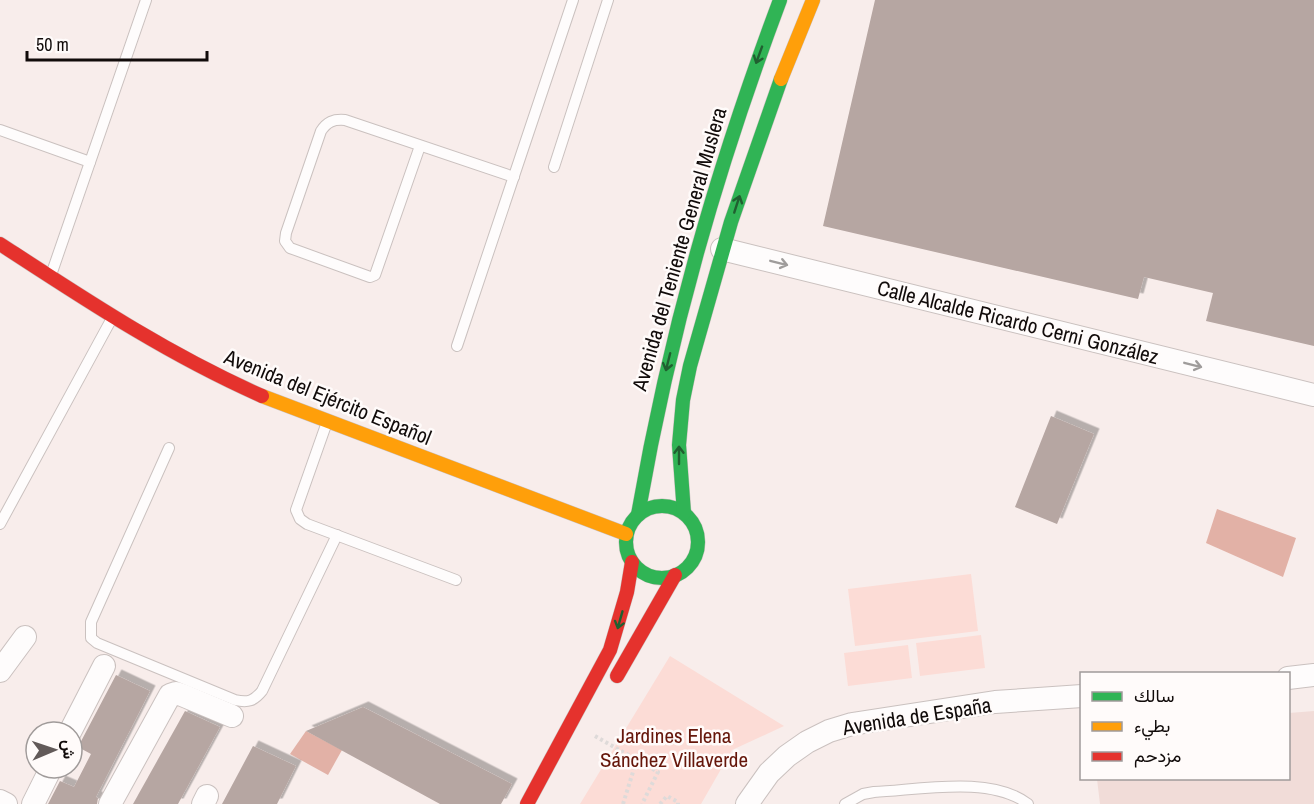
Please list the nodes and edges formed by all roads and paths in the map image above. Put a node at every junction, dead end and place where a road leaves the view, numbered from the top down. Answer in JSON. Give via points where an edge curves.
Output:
{"nodes":[{"id":1,"x":146,"y":0,"type":"edge"},
{"id":2,"x":573,"y":0,"type":"edge"},
{"id":3,"x":608,"y":0,"type":"edge"},
{"id":4,"x":780,"y":0,"type":"edge"},
{"id":5,"x":813,"y":0,"type":"edge"},
{"id":6,"x":0,"y":130,"type":"edge"},
{"id":7,"x":420,"y":146,"type":"junction"},
{"id":8,"x":90,"y":162,"type":"junction"},
{"id":9,"x":554,"y":167,"type":"dead end"},
{"id":10,"x":514,"y":177,"type":"junction"},
{"id":11,"x":0,"y":244,"type":"edge"},
{"id":12,"x":722,"y":249,"type":"junction"},
{"id":13,"x":51,"y":277,"type":"junction"},
{"id":14,"x":113,"y":317,"type":"junction"},
{"id":15,"x":457,"y":346,"type":"dead end"},
{"id":16,"x":1314,"y":395,"type":"edge"},
{"id":17,"x":327,"y":422,"type":"junction"},
{"id":18,"x":168,"y":448,"type":"dead end"},
{"id":19,"x":684,"y":513,"type":"junction"},
{"id":20,"x":638,"y":514,"type":"junction"},
{"id":21,"x":0,"y":524,"type":"edge"},
{"id":22,"x":626,"y":534,"type":"junction"},
{"id":23,"x":337,"y":535,"type":"junction"},
{"id":24,"x":632,"y":562,"type":"junction"},
{"id":25,"x":675,"y":575,"type":"junction"},
{"id":26,"x":456,"y":580,"type":"dead end"},
{"id":27,"x":25,"y":637,"type":"dead end"},
{"id":28,"x":104,"y":666,"type":"dead end"},
{"id":29,"x":0,"y":671,"type":"edge"},
{"id":30,"x":1314,"y":675,"type":"edge"},
{"id":31,"x":1290,"y":678,"type":"edge"},
{"id":32,"x":608,"y":693,"type":"dead end"},
{"id":33,"x":1080,"y":696,"type":"edge"},
{"id":34,"x":232,"y":716,"type":"dead end"},
{"id":35,"x":76,"y":720,"type":"edge"},
{"id":36,"x":571,"y":723,"type":"junction"},
{"id":37,"x":637,"y":759,"type":"junction"},
{"id":38,"x":45,"y":780,"type":"edge"},
{"id":39,"x":0,"y":801,"type":"edge"},
{"id":40,"x":6,"y":804,"type":"edge"},
{"id":41,"x":33,"y":804,"type":"edge"},
{"id":42,"x":110,"y":804,"type":"edge"},
{"id":43,"x":527,"y":804,"type":"edge"},
{"id":44,"x":623,"y":804,"type":"edge"},
{"id":45,"x":642,"y":804,"type":"edge"},
{"id":46,"x":660,"y":804,"type":"edge"},
{"id":47,"x":678,"y":804,"type":"edge"},
{"id":48,"x":747,"y":804,"type":"edge"},
{"id":49,"x":845,"y":804,"type":"edge"},
{"id":50,"x":1028,"y":804,"type":"edge"}],
"edges":[{"from":1,"to":8,"type":"lane"},
{"from":2,"to":10,"type":"lane"},
{"from":3,"to":9,"type":"lane"},
{"from":4,"to":20,"type":"main road","name":"Avenida del Teniente General Muslera","one_way":true,"via":[[695,254],[657,408]]},
{"from":12,"to":5,"type":"main road","name":"Avenida del Teniente General Muslera","one_way":true,"via":[[753,155]]},
{"from":6,"to":8,"type":"lane"},
{"from":7,"to":7,"type":"lane","via":[[345,120],[326,124],[286,233],[285,241],[290,248],[370,277],[375,275]]},
{"from":7,"to":10,"type":"lane"},
{"from":8,"to":13,"type":"lane"},
{"from":10,"to":15,"type":"lane"},
{"from":11,"to":13,"type":"main road","name":"Avenida del Ejército Español"},
{"from":12,"to":16,"type":"street","name":"Calle Alcalde Ricardo Cerni González","one_way":true},
{"from":19,"to":12,"type":"main road","name":"Avenida del Teniente General Muslera","one_way":true,"via":[[679,475],[683,398]]},
{"from":13,"to":14,"type":"main road","name":"Avenida del Ejército Español"},
{"from":14,"to":17,"type":"main road","name":"Avenida del Ejército Español","via":[[217,376]]},
{"from":14,"to":21,"type":"lane"},
{"from":17,"to":22,"type":"main road","name":"Avenida del Ejército Español"},
{"from":17,"to":23,"type":"lane","via":[[297,510],[307,524]]},
{"from":18,"to":23,"type":"lane","via":[[91,622],[91,638],[97,643],[235,700],[255,699]]},
{"from":19,"to":20,"type":"main road","via":[[660,505]]},
{"from":19,"to":25,"type":"main road","via":[[691,520],[698,541],[692,562]]},
{"from":20,"to":22,"type":"main road"},
{"from":22,"to":24,"type":"main road"},
{"from":23,"to":26,"type":"lane"},
{"from":24,"to":25,"type":"main road","via":[[651,576]]},
{"from":24,"to":36,"type":"main road","one_way":true,"via":[[610,650]]},
{"from":25,"to":32,"type":"main road"},
{"from":27,"to":29,"type":"street"},
{"from":28,"to":35,"type":"street"},
{"from":30,"to":31,"type":"street"},
{"from":33,"to":48,"type":"street","name":"Avenida de España","via":[[995,702],[829,731],[787,756]]},
{"from":34,"to":42,"type":"street","via":[[182,695],[170,695]]},
{"from":36,"to":37,"type":"path"},
{"from":36,"to":43,"type":"main road"},
{"from":37,"to":44,"type":"path"},
{"from":37,"to":45,"type":"path","via":[[658,772]]},
{"from":38,"to":41,"type":"street"},
{"from":39,"to":40,"type":"street"},
{"from":46,"to":47,"type":"path","via":[[667,796]]},
{"from":49,"to":50,"type":"lane","via":[[874,792],[951,787],[1004,792]]}]}
